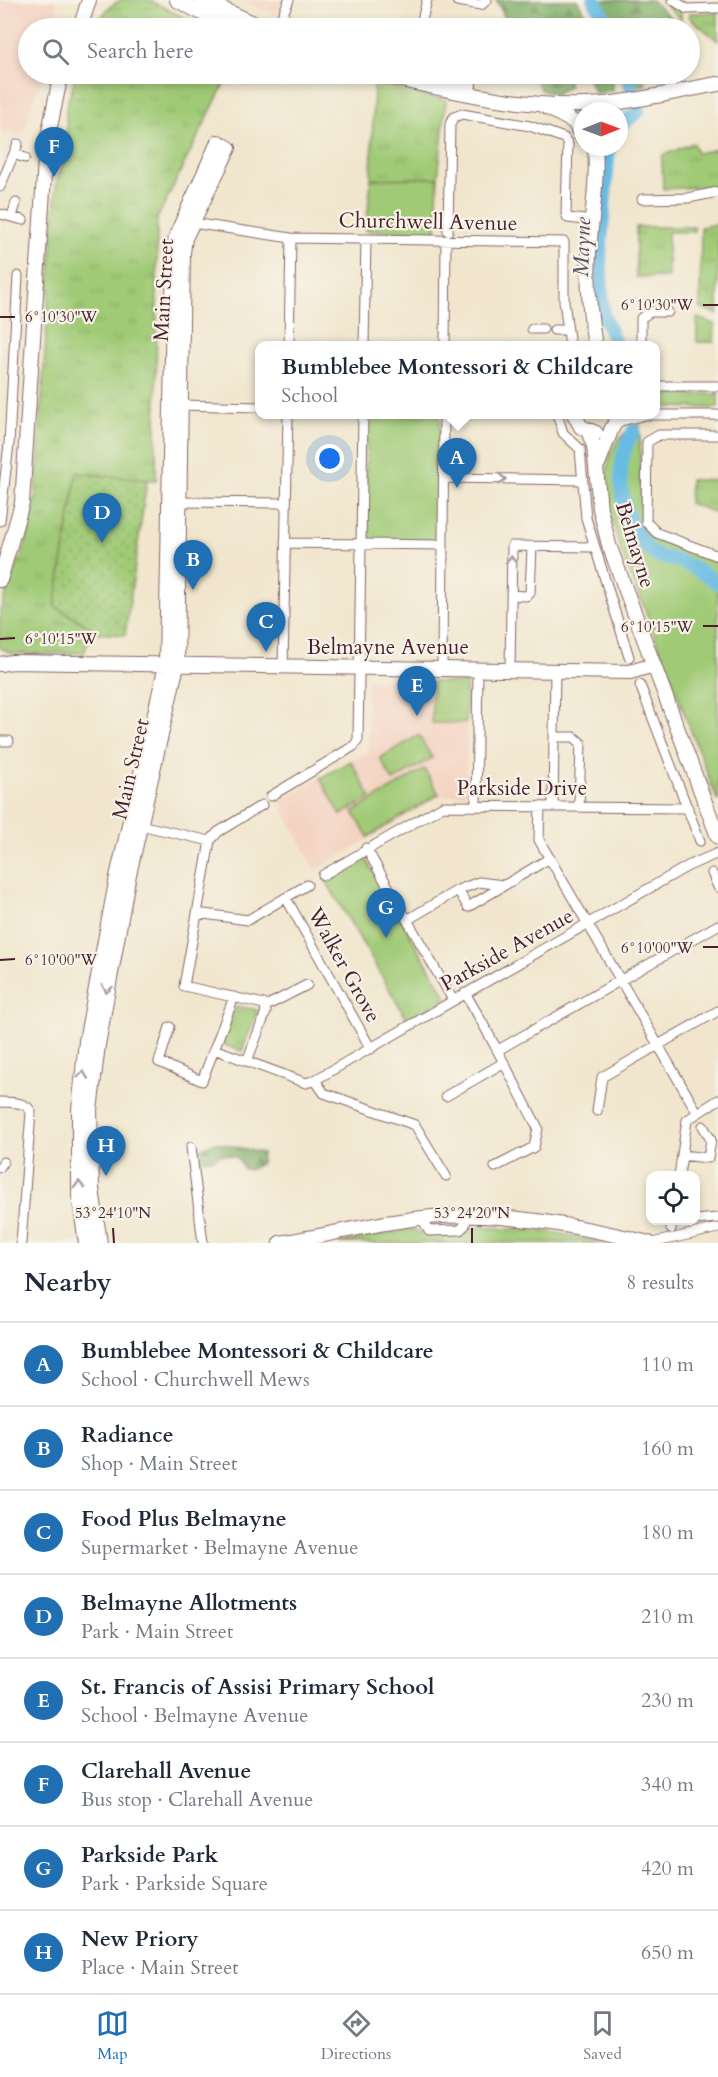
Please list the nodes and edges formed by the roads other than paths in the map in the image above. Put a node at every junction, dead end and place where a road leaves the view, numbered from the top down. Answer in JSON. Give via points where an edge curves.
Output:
{"nodes":[{"id":1,"x":177,"y":0,"type":"edge"},
{"id":2,"x":203,"y":0,"type":"edge"},
{"id":3,"x":289,"y":0,"type":"edge"},
{"id":4,"x":427,"y":0,"type":"edge"},
{"id":5,"x":488,"y":0,"type":"edge"},
{"id":6,"x":673,"y":0,"type":"edge"},
{"id":7,"x":94,"y":1,"type":"edge"},
{"id":8,"x":457,"y":1,"type":"edge"},
{"id":9,"x":718,"y":8,"type":"edge"},
{"id":10,"x":85,"y":18,"type":"edge"},
{"id":11,"x":211,"y":18,"type":"edge"},
{"id":12,"x":242,"y":18,"type":"edge"},
{"id":13,"x":281,"y":18,"type":"edge"},
{"id":14,"x":422,"y":18,"type":"edge"},
{"id":15,"x":59,"y":84,"type":"edge"},
{"id":16,"x":422,"y":84,"type":"edge"},
{"id":17,"x":464,"y":84,"type":"edge"},
{"id":18,"x":718,"y":84,"type":"edge"},
{"id":19,"x":641,"y":96,"type":"junction"},
{"id":20,"x":617,"y":102,"type":"edge"},
{"id":21,"x":532,"y":103,"type":"junction"},
{"id":22,"x":628,"y":104,"type":"edge"},
{"id":23,"x":574,"y":107,"type":"edge"},
{"id":24,"x":574,"y":122,"type":"edge"},
{"id":25,"x":18,"y":144,"type":"dead end"},
{"id":26,"x":14,"y":154,"type":"junction"},
{"id":27,"x":588,"y":156,"type":"edge"},
{"id":28,"x":595,"y":156,"type":"edge"},
{"id":29,"x":599,"y":156,"type":"edge"},
{"id":30,"x":25,"y":158,"type":"dead end"},
{"id":31,"x":597,"y":186,"type":"junction"},
{"id":32,"x":0,"y":187,"type":"edge"},
{"id":33,"x":718,"y":192,"type":"edge"},
{"id":34,"x":642,"y":199,"type":"dead end"},
{"id":35,"x":16,"y":203,"type":"dead end"},
{"id":36,"x":0,"y":213,"type":"edge"},
{"id":37,"x":12,"y":217,"type":"junction"},
{"id":38,"x":23,"y":220,"type":"dead end"},
{"id":39,"x":585,"y":220,"type":"junction"},
{"id":40,"x":192,"y":223,"type":"junction"},
{"id":41,"x":447,"y":236,"type":"junction"},
{"id":42,"x":291,"y":238,"type":"junction"},
{"id":43,"x":366,"y":239,"type":"junction"},
{"id":44,"x":18,"y":276,"type":"dead end"},
{"id":45,"x":668,"y":312,"type":"dead end"},
{"id":46,"x":532,"y":329,"type":"dead end"},
{"id":47,"x":543,"y":329,"type":"dead end"},
{"id":48,"x":554,"y":330,"type":"dead end"},
{"id":49,"x":566,"y":330,"type":"junction"},
{"id":50,"x":289,"y":341,"type":"edge"},
{"id":51,"x":364,"y":341,"type":"edge"},
{"id":52,"x":445,"y":341,"type":"edge"},
{"id":53,"x":569,"y":341,"type":"edge"},
{"id":54,"x":588,"y":341,"type":"edge"},
{"id":55,"x":595,"y":341,"type":"edge"},
{"id":56,"x":641,"y":341,"type":"edge"},
{"id":57,"x":660,"y":386,"type":"edge"},
{"id":58,"x":718,"y":386,"type":"edge"},
{"id":59,"x":181,"y":405,"type":"junction"},
{"id":60,"x":255,"y":407,"type":"edge"},
{"id":61,"x":660,"y":415,"type":"edge"},
{"id":62,"x":718,"y":415,"type":"edge"},
{"id":63,"x":288,"y":419,"type":"edge"},
{"id":64,"x":363,"y":419,"type":"edge"},
{"id":65,"x":444,"y":419,"type":"edge"},
{"id":66,"x":559,"y":419,"type":"edge"},
{"id":67,"x":577,"y":419,"type":"edge"},
{"id":68,"x":617,"y":422,"type":"edge"},
{"id":69,"x":588,"y":431,"type":"junction"},
{"id":70,"x":718,"y":435,"type":"edge"},
{"id":71,"x":597,"y":466,"type":"junction"},
{"id":72,"x":444,"y":478,"type":"junction"},
{"id":73,"x":582,"y":480,"type":"junction"},
{"id":74,"x":180,"y":502,"type":"junction"},
{"id":75,"x":286,"y":503,"type":"junction"},
{"id":76,"x":0,"y":521,"type":"edge"},
{"id":77,"x":285,"y":543,"type":"junction"},
{"id":78,"x":360,"y":544,"type":"junction"},
{"id":79,"x":443,"y":545,"type":"junction"},
{"id":80,"x":532,"y":546,"type":"junction"},
{"id":81,"x":593,"y":547,"type":"junction"},
{"id":82,"x":718,"y":556,"type":"edge"},
{"id":83,"x":0,"y":580,"type":"edge"},
{"id":84,"x":511,"y":595,"type":"junction"},
{"id":85,"x":629,"y":657,"type":"dead end"},
{"id":86,"x":4,"y":662,"type":"edge"},
{"id":87,"x":171,"y":665,"type":"junction"},
{"id":88,"x":654,"y":666,"type":"junction"},
{"id":89,"x":283,"y":667,"type":"junction"},
{"id":90,"x":358,"y":668,"type":"junction"},
{"id":91,"x":442,"y":668,"type":"junction"},
{"id":92,"x":478,"y":669,"type":"junction"},
{"id":93,"x":510,"y":669,"type":"junction"},
{"id":94,"x":555,"y":670,"type":"junction"},
{"id":95,"x":640,"y":685,"type":"dead end"},
{"id":96,"x":555,"y":737,"type":"junction"},
{"id":97,"x":271,"y":796,"type":"dead end"},
{"id":98,"x":262,"y":805,"type":"dead end"},
{"id":99,"x":476,"y":805,"type":"junction"},
{"id":100,"x":540,"y":806,"type":"junction"},
{"id":101,"x":553,"y":806,"type":"junction"},
{"id":102,"x":579,"y":806,"type":"junction"},
{"id":103,"x":688,"y":808,"type":"junction"},
{"id":104,"x":140,"y":825,"type":"junction"},
{"id":105,"x":718,"y":837,"type":"edge"},
{"id":106,"x":210,"y":841,"type":"junction"},
{"id":107,"x":700,"y":841,"type":"dead end"},
{"id":108,"x":366,"y":849,"type":"junction"},
{"id":109,"x":718,"y":853,"type":"edge"},
{"id":110,"x":550,"y":858,"type":"junction"},
{"id":111,"x":712,"y":873,"type":"dead end"},
{"id":112,"x":324,"y":875,"type":"dead end"},
{"id":113,"x":307,"y":885,"type":"dead end"},
{"id":114,"x":503,"y":885,"type":"junction"},
{"id":115,"x":718,"y":887,"type":"edge"},
{"id":116,"x":458,"y":890,"type":"junction"},
{"id":117,"x":286,"y":898,"type":"junction"},
{"id":118,"x":197,"y":913,"type":"junction"},
{"id":119,"x":407,"y":920,"type":"junction"},
{"id":120,"x":588,"y":925,"type":"junction"},
{"id":121,"x":718,"y":925,"type":"edge"},
{"id":122,"x":621,"y":981,"type":"junction"},
{"id":123,"x":307,"y":986,"type":"dead end"},
{"id":124,"x":465,"y":993,"type":"junction"},
{"id":125,"x":234,"y":997,"type":"junction"},
{"id":126,"x":453,"y":1000,"type":"junction"},
{"id":127,"x":266,"y":1006,"type":"junction"},
{"id":128,"x":718,"y":1011,"type":"edge"},
{"id":129,"x":170,"y":1027,"type":"dead end"},
{"id":130,"x":659,"y":1046,"type":"junction"},
{"id":131,"x":214,"y":1049,"type":"junction"},
{"id":132,"x":370,"y":1049,"type":"junction"},
{"id":133,"x":498,"y":1050,"type":"junction"},
{"id":134,"x":247,"y":1061,"type":"junction"},
{"id":135,"x":503,"y":1064,"type":"junction"},
{"id":136,"x":315,"y":1080,"type":"junction"},
{"id":137,"x":446,"y":1096,"type":"dead end"},
{"id":138,"x":718,"y":1100,"type":"edge"},
{"id":139,"x":0,"y":1102,"type":"edge"},
{"id":140,"x":85,"y":1110,"type":"junction"},
{"id":141,"x":597,"y":1111,"type":"dead end"},
{"id":142,"x":700,"y":1111,"type":"junction"},
{"id":143,"x":703,"y":1126,"type":"dead end"},
{"id":144,"x":191,"y":1148,"type":"dead end"},
{"id":145,"x":682,"y":1155,"type":"junction"},
{"id":146,"x":495,"y":1167,"type":"dead end"},
{"id":147,"x":680,"y":1171,"type":"edge"},
{"id":148,"x":446,"y":1176,"type":"dead end"},
{"id":149,"x":718,"y":1218,"type":"edge"},
{"id":150,"x":700,"y":1220,"type":"edge"},
{"id":151,"x":718,"y":1228,"type":"edge"},
{"id":152,"x":21,"y":1243,"type":"edge"},
{"id":153,"x":86,"y":1243,"type":"edge"},
{"id":154,"x":100,"y":1243,"type":"edge"},
{"id":155,"x":203,"y":1243,"type":"edge"},
{"id":156,"x":280,"y":1243,"type":"edge"},
{"id":157,"x":650,"y":1243,"type":"edge"}],
"edges":[{"from":1,"to":11,"type":"street"},
{"from":2,"to":12,"type":"street"},
{"from":3,"to":13,"type":"street"},
{"from":4,"to":14,"type":"street"},
{"from":5,"to":8,"type":"street","via":[[480,5]]},
{"from":6,"to":9,"type":"street","via":[[687,9]]},
{"from":7,"to":10,"type":"street"},
{"from":15,"to":83,"type":"street","via":[[46,146],[22,503]]},
{"from":16,"to":21,"type":"street"},
{"from":17,"to":21,"type":"street"},
{"from":18,"to":19,"type":"street"},
{"from":19,"to":20,"type":"street"},
{"from":19,"to":22,"type":"street"},
{"from":21,"to":23,"type":"street"},
{"from":21,"to":24,"type":"street"},
{"from":25,"to":26,"type":"street"},
{"from":26,"to":30,"type":"street"},
{"from":26,"to":32,"type":"street"},
{"from":27,"to":39,"type":"street"},
{"from":28,"to":31,"type":"street"},
{"from":29,"to":31,"type":"street"},
{"from":31,"to":55,"type":"street","via":[[589,255]]},
{"from":33,"to":34,"type":"street","via":[[688,198]]},
{"from":35,"to":37,"type":"street"},
{"from":36,"to":37,"type":"street"},
{"from":37,"to":38,"type":"street"},
{"from":39,"to":41,"type":"street","via":[[568,218],[566,214],[568,144],[564,138],[530,126],[462,114],[450,124]]},
{"from":39,"to":54,"type":"street","via":[[581,283]]},
{"from":40,"to":42,"type":"street","name":"Churchwell Avenue"},
{"from":40,"to":59,"type":"street","name":"Main Street","via":[[183,253]]},
{"from":40,"to":87,"type":"street","name":"Main Street","via":[[224,145],[176,236],[174,251]]},
{"from":41,"to":43,"type":"street","name":"Churchwell Avenue"},
{"from":41,"to":49,"type":"street","name":"Churchwell Avenue","via":[[564,242]]},
{"from":41,"to":52,"type":"street"},
{"from":42,"to":43,"type":"street","name":"Churchwell Avenue"},
{"from":42,"to":50,"type":"street"},
{"from":43,"to":51,"type":"street"},
{"from":44,"to":76,"type":"street","via":[[9,444]]},
{"from":45,"to":56,"type":"street","via":[[650,312],[641,318]]},
{"from":46,"to":47,"type":"street"},
{"from":48,"to":49,"type":"street"},
{"from":49,"to":53,"type":"street"},
{"from":57,"to":58,"type":"street"},
{"from":59,"to":60,"type":"street"},
{"from":59,"to":74,"type":"street","name":"Main Street"},
{"from":61,"to":62,"type":"street"},
{"from":63,"to":75,"type":"street"},
{"from":64,"to":78,"type":"street"},
{"from":65,"to":72,"type":"street"},
{"from":66,"to":73,"type":"street","via":[[563,433],[580,449]]},
{"from":67,"to":69,"type":"street","name":"Belmayne"},
{"from":68,"to":69,"type":"street","via":[[604,432]]},
{"from":68,"to":71,"type":"street","name":"Belmayne"},
{"from":69,"to":71,"type":"street","name":"Belmayne"},
{"from":70,"to":82,"type":"street","via":[[650,438],[646,522],[657,533]]},
{"from":71,"to":88,"type":"street","name":"Belmayne","via":[[603,526]]},
{"from":72,"to":73,"type":"street","one_way":true},
{"from":72,"to":79,"type":"street"},
{"from":73,"to":81,"type":"street"},
{"from":74,"to":75,"type":"street"},
{"from":74,"to":87,"type":"street","name":"Main Street"},
{"from":75,"to":77,"type":"street"},
{"from":77,"to":78,"type":"street"},
{"from":77,"to":89,"type":"street"},
{"from":78,"to":79,"type":"street"},
{"from":78,"to":90,"type":"street"},
{"from":79,"to":91,"type":"street"},
{"from":80,"to":81,"type":"street"},
{"from":80,"to":84,"type":"street","via":[[532,588],[526,596]]},
{"from":84,"to":80,"type":"street","one_way":true,"via":[[512,546]]},
{"from":81,"to":85,"type":"street"},
{"from":84,"to":93,"type":"street"},
{"from":86,"to":87,"type":"street","name":"Belmayne Avenue"},
{"from":87,"to":89,"type":"street","name":"Belmayne Avenue"},
{"from":87,"to":104,"type":"street","name":"Main Street"},
{"from":140,"to":87,"type":"street","name":"Main Street","one_way":true,"via":[[86,1041],[108,920]]},
{"from":88,"to":94,"type":"street","name":"Belmayne Avenue","via":[[630,672]]},
{"from":88,"to":105,"type":"street","name":"Belmayne"},
{"from":89,"to":90,"type":"street","name":"Belmayne Avenue"},
{"from":90,"to":91,"type":"street","name":"Belmayne Avenue"},
{"from":90,"to":97,"type":"street","via":[[358,740],[354,746]]},
{"from":91,"to":92,"type":"street","name":"Belmayne Avenue"},
{"from":92,"to":93,"type":"street","name":"Belmayne Avenue"},
{"from":92,"to":99,"type":"street"},
{"from":93,"to":94,"type":"street","name":"Belmayne Avenue"},
{"from":94,"to":96,"type":"street"},
{"from":95,"to":103,"type":"street"},
{"from":96,"to":101,"type":"street"},
{"from":96,"to":102,"type":"street","via":[[574,737],[582,743]]},
{"from":98,"to":106,"type":"street"},
{"from":99,"to":100,"type":"street","name":"Parkside Drive"},
{"from":99,"to":108,"type":"street","name":"Parkside Drive","via":[[443,806]]},
{"from":100,"to":101,"type":"street","name":"Parkside Drive"},
{"from":100,"to":110,"type":"street","via":[[539,840]]},
{"from":101,"to":102,"type":"street","name":"Parkside Drive"},
{"from":102,"to":103,"type":"street","name":"Parkside Drive"},
{"from":103,"to":107,"type":"street"},
{"from":104,"to":106,"type":"street"},
{"from":104,"to":140,"type":"street","name":"Main Street","one_way":true},
{"from":106,"to":118,"type":"street"},
{"from":108,"to":112,"type":"street","name":"Parkside Drive"},
{"from":108,"to":119,"type":"street"},
{"from":109,"to":120,"type":"street","name":"Parkside Avenue","via":[[688,866]]},
{"from":110,"to":114,"type":"street"},
{"from":110,"to":120,"type":"street"},
{"from":111,"to":115,"type":"street"},
{"from":113,"to":117,"type":"street"},
{"from":114,"to":116,"type":"street","via":[[479,882]]},
{"from":114,"to":116,"type":"street","via":[[468,907]]},
{"from":116,"to":119,"type":"street"},
{"from":117,"to":118,"type":"street","via":[[248,920]]},
{"from":117,"to":132,"type":"street","name":"Walker Grove"},
{"from":118,"to":125,"type":"street","via":[[184,986]]},
{"from":119,"to":126,"type":"street"},
{"from":120,"to":122,"type":"street"},
{"from":120,"to":124,"type":"street","name":"Parkside Avenue"},
{"from":121,"to":122,"type":"street"},
{"from":122,"to":130,"type":"street"},
{"from":122,"to":133,"type":"street"},
{"from":123,"to":127,"type":"street"},
{"from":124,"to":126,"type":"street","name":"Parkside Avenue"},
{"from":124,"to":133,"type":"street"},
{"from":125,"to":127,"type":"street"},
{"from":125,"to":131,"type":"street"},
{"from":126,"to":132,"type":"street","name":"Parkside Avenue"},
{"from":127,"to":134,"type":"street"},
{"from":128,"to":130,"type":"street"},
{"from":129,"to":131,"type":"street","via":[[159,1059],[161,1065],[202,1081]]},
{"from":130,"to":141,"type":"street","via":[[602,1077]]},
{"from":130,"to":142,"type":"street"},
{"from":131,"to":134,"type":"street"},
{"from":132,"to":136,"type":"street","name":"Parkside Avenue"},
{"from":133,"to":135,"type":"street"},
{"from":134,"to":136,"type":"street","via":[[306,1083]]},
{"from":135,"to":137,"type":"street"},
{"from":135,"to":146,"type":"street","via":[[538,1128],[534,1147]]},
{"from":136,"to":148,"type":"street","via":[[324,1093],[415,1125]]},
{"from":138,"to":142,"type":"street"},
{"from":139,"to":152,"type":"street","via":[[22,1103],[32,1112]]},
{"from":153,"to":140,"type":"street","name":"Main Street","one_way":true,"via":[[79,1196]]},
{"from":140,"to":154,"type":"street","name":"Main Street"},
{"from":142,"to":145,"type":"street","via":[[687,1120]]},
{"from":143,"to":145,"type":"street","via":[[711,1140],[708,1158]]},
{"from":144,"to":155,"type":"street"},
{"from":145,"to":147,"type":"street"},
{"from":149,"to":150,"type":"street"},
{"from":151,"to":157,"type":"street"},
{"from":156,"to":157,"type":"street","via":[[422,1218],[466,1216],[525,1219]]}]}
